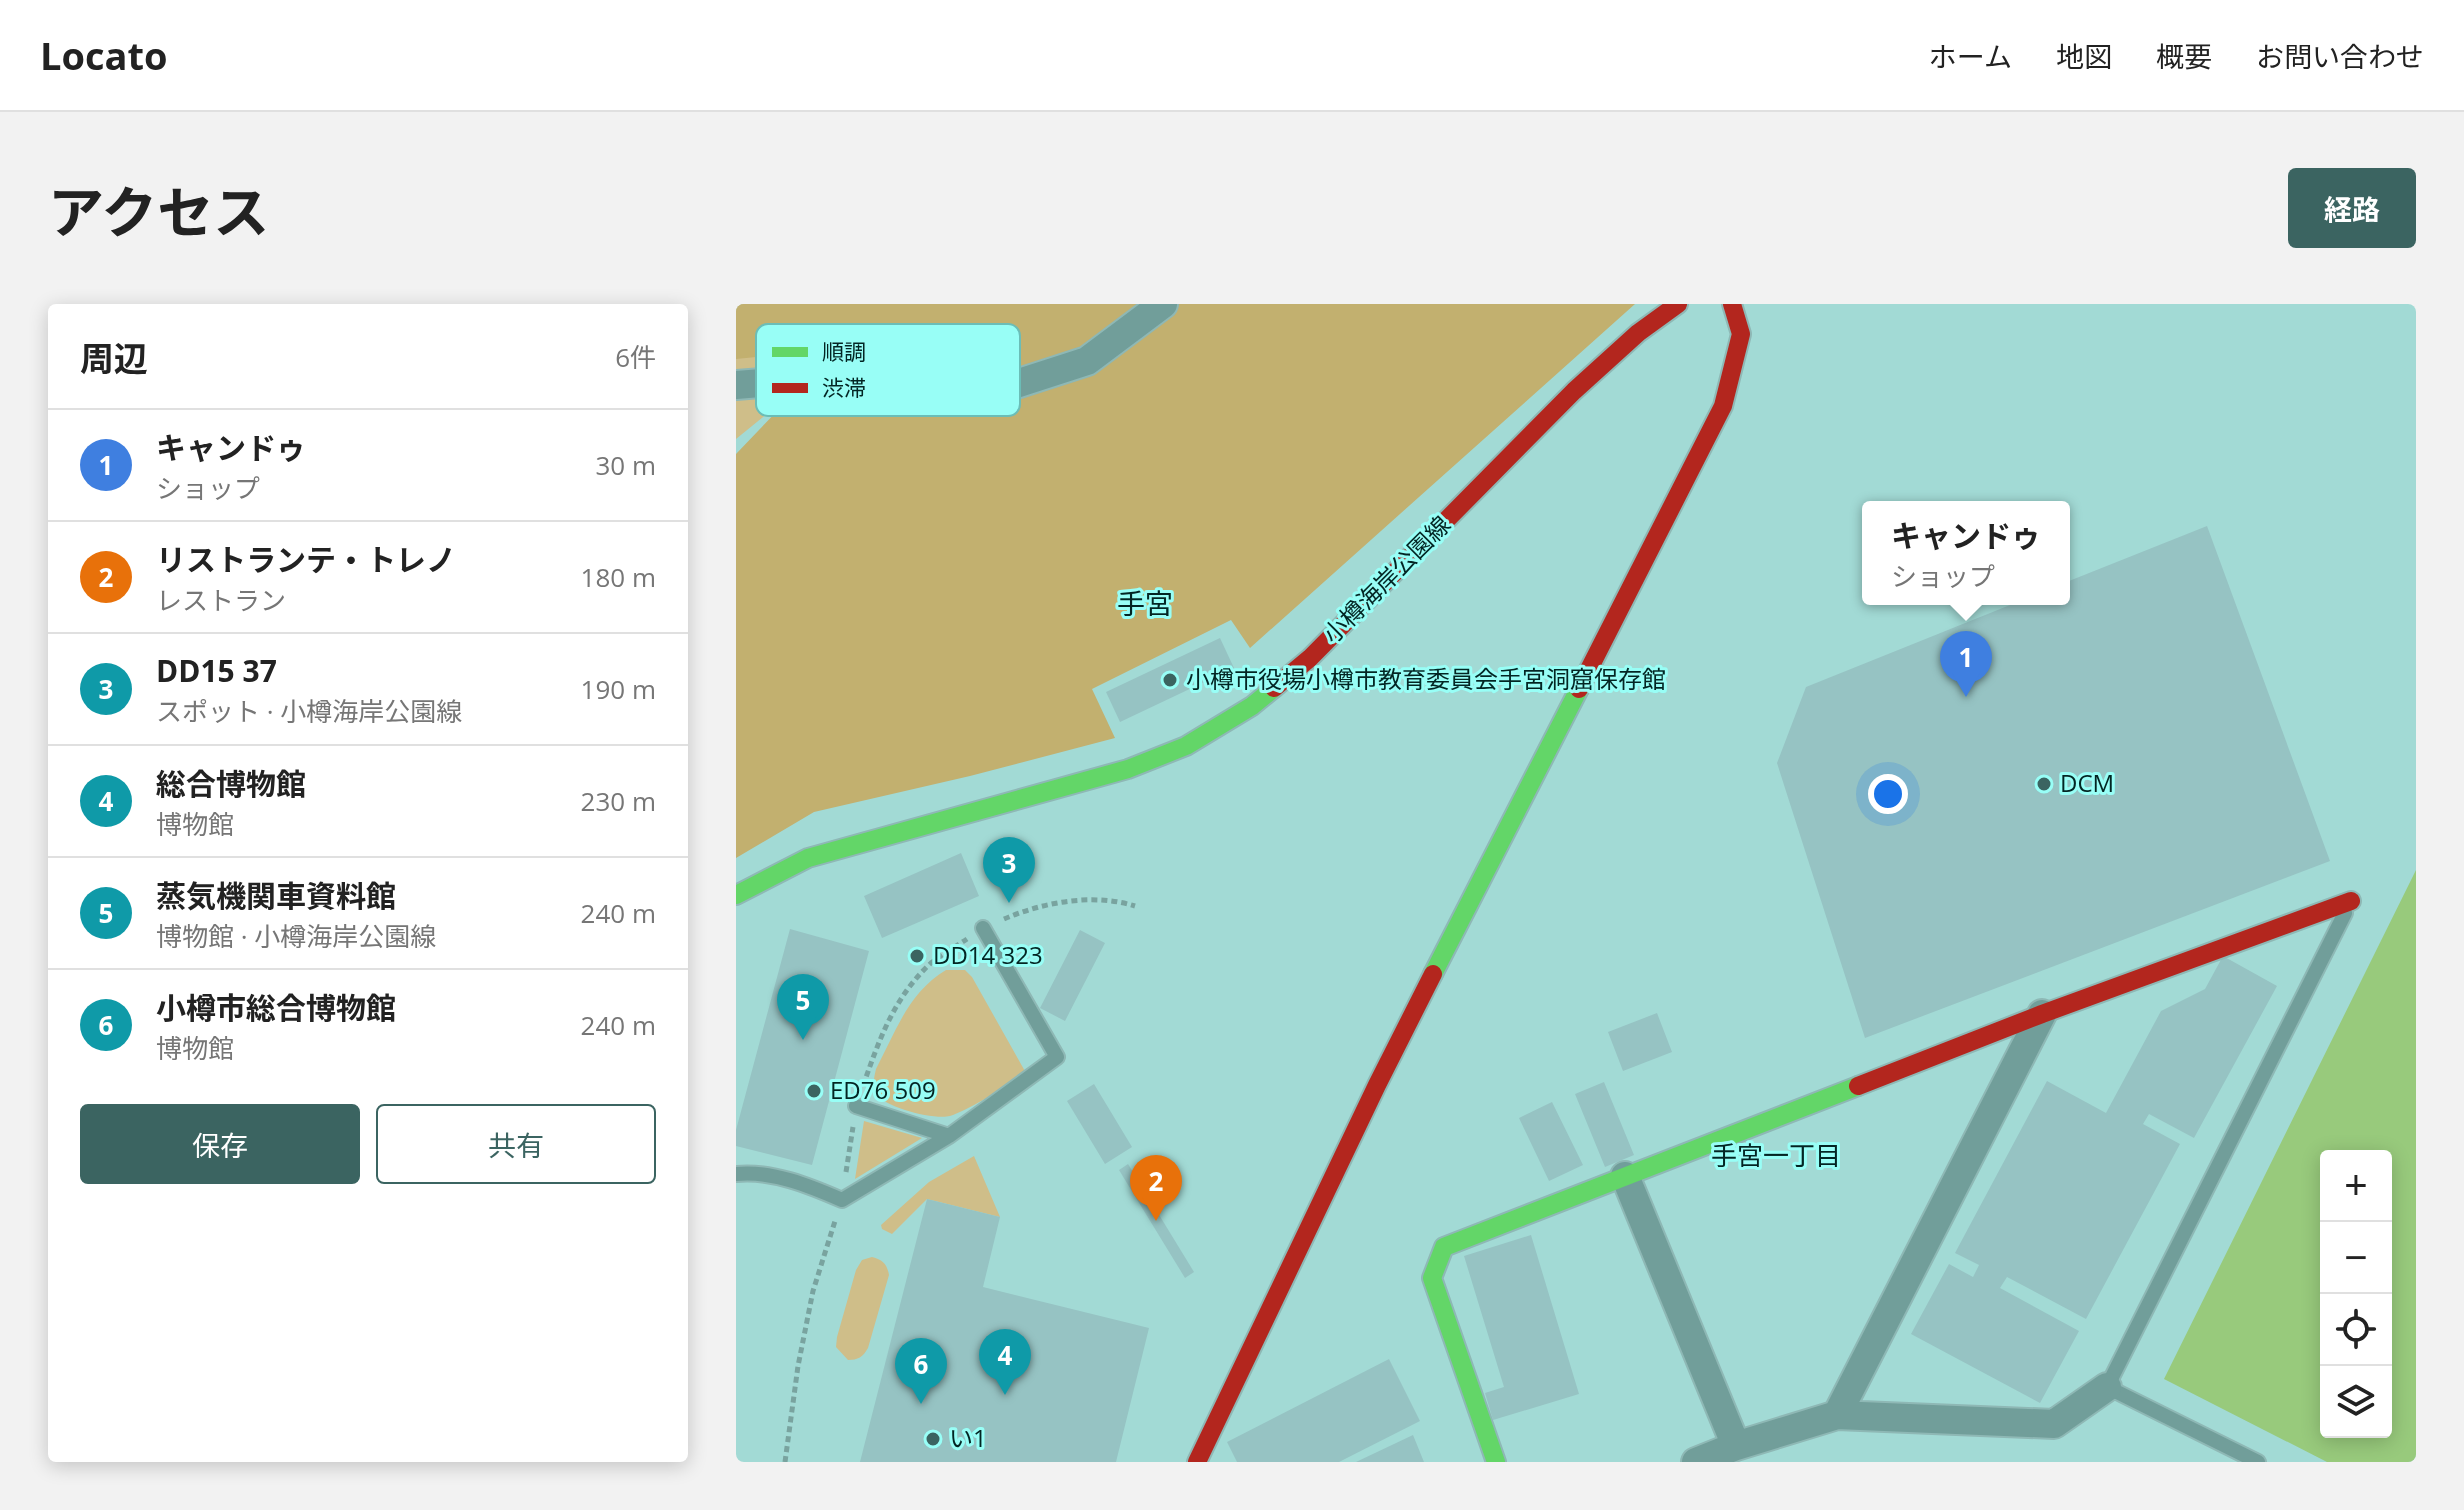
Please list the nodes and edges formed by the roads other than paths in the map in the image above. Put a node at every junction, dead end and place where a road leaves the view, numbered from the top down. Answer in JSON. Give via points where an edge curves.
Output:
{"nodes":[{"id":1,"x":1163,"y":304,"type":"edge"},
{"id":2,"x":1678,"y":304,"type":"edge"},
{"id":3,"x":1732,"y":304,"type":"edge"},
{"id":4,"x":756,"y":383,"type":"edge"},
{"id":5,"x":1020,"y":383,"type":"edge"},
{"id":6,"x":736,"y":385,"type":"edge"},
{"id":7,"x":736,"y":895,"type":"edge"},
{"id":8,"x":2351,"y":901,"type":"joint"},
{"id":9,"x":983,"y":928,"type":"dead end"},
{"id":10,"x":2042,"y":1014,"type":"junction"},
{"id":11,"x":856,"y":1106,"type":"dead end"},
{"id":12,"x":949,"y":1136,"type":"junction"},
{"id":13,"x":736,"y":1174,"type":"edge"},
{"id":14,"x":1625,"y":1176,"type":"junction"},
{"id":15,"x":2107,"y":1387,"type":"junction"},
{"id":16,"x":1837,"y":1415,"type":"junction"},
{"id":17,"x":1736,"y":1446,"type":"junction"},
{"id":18,"x":1197,"y":1462,"type":"edge"},
{"id":19,"x":1496,"y":1462,"type":"edge"},
{"id":20,"x":1696,"y":1462,"type":"edge"},
{"id":21,"x":2258,"y":1462,"type":"edge"}],
"edges":[{"from":1,"to":5,"type":"street","via":[[1087,361]]},
{"from":2,"to":7,"type":"street","name":"小樽海岸公園線","via":[[1574,391],[1310,658],[1252,706],[1186,746],[1128,769],[808,858]]},
{"from":3,"to":18,"type":"street","via":[[1741,334],[1723,406],[1377,1085]]},
{"from":4,"to":6,"type":"street"},
{"from":8,"to":10,"type":"street"},
{"from":8,"to":15,"type":"lane"},
{"from":9,"to":12,"type":"lane","via":[[1057,1057]]},
{"from":10,"to":14,"type":"street"},
{"from":10,"to":16,"type":"street"},
{"from":11,"to":12,"type":"lane"},
{"from":12,"to":13,"type":"lane","via":[[842,1200],[784,1180]]},
{"from":14,"to":17,"type":"street"},
{"from":14,"to":19,"type":"street","via":[[1444,1247],[1432,1278]]},
{"from":15,"to":16,"type":"street","via":[[2054,1424]]},
{"from":15,"to":21,"type":"lane"},
{"from":16,"to":17,"type":"street"},
{"from":17,"to":20,"type":"street"}]}
